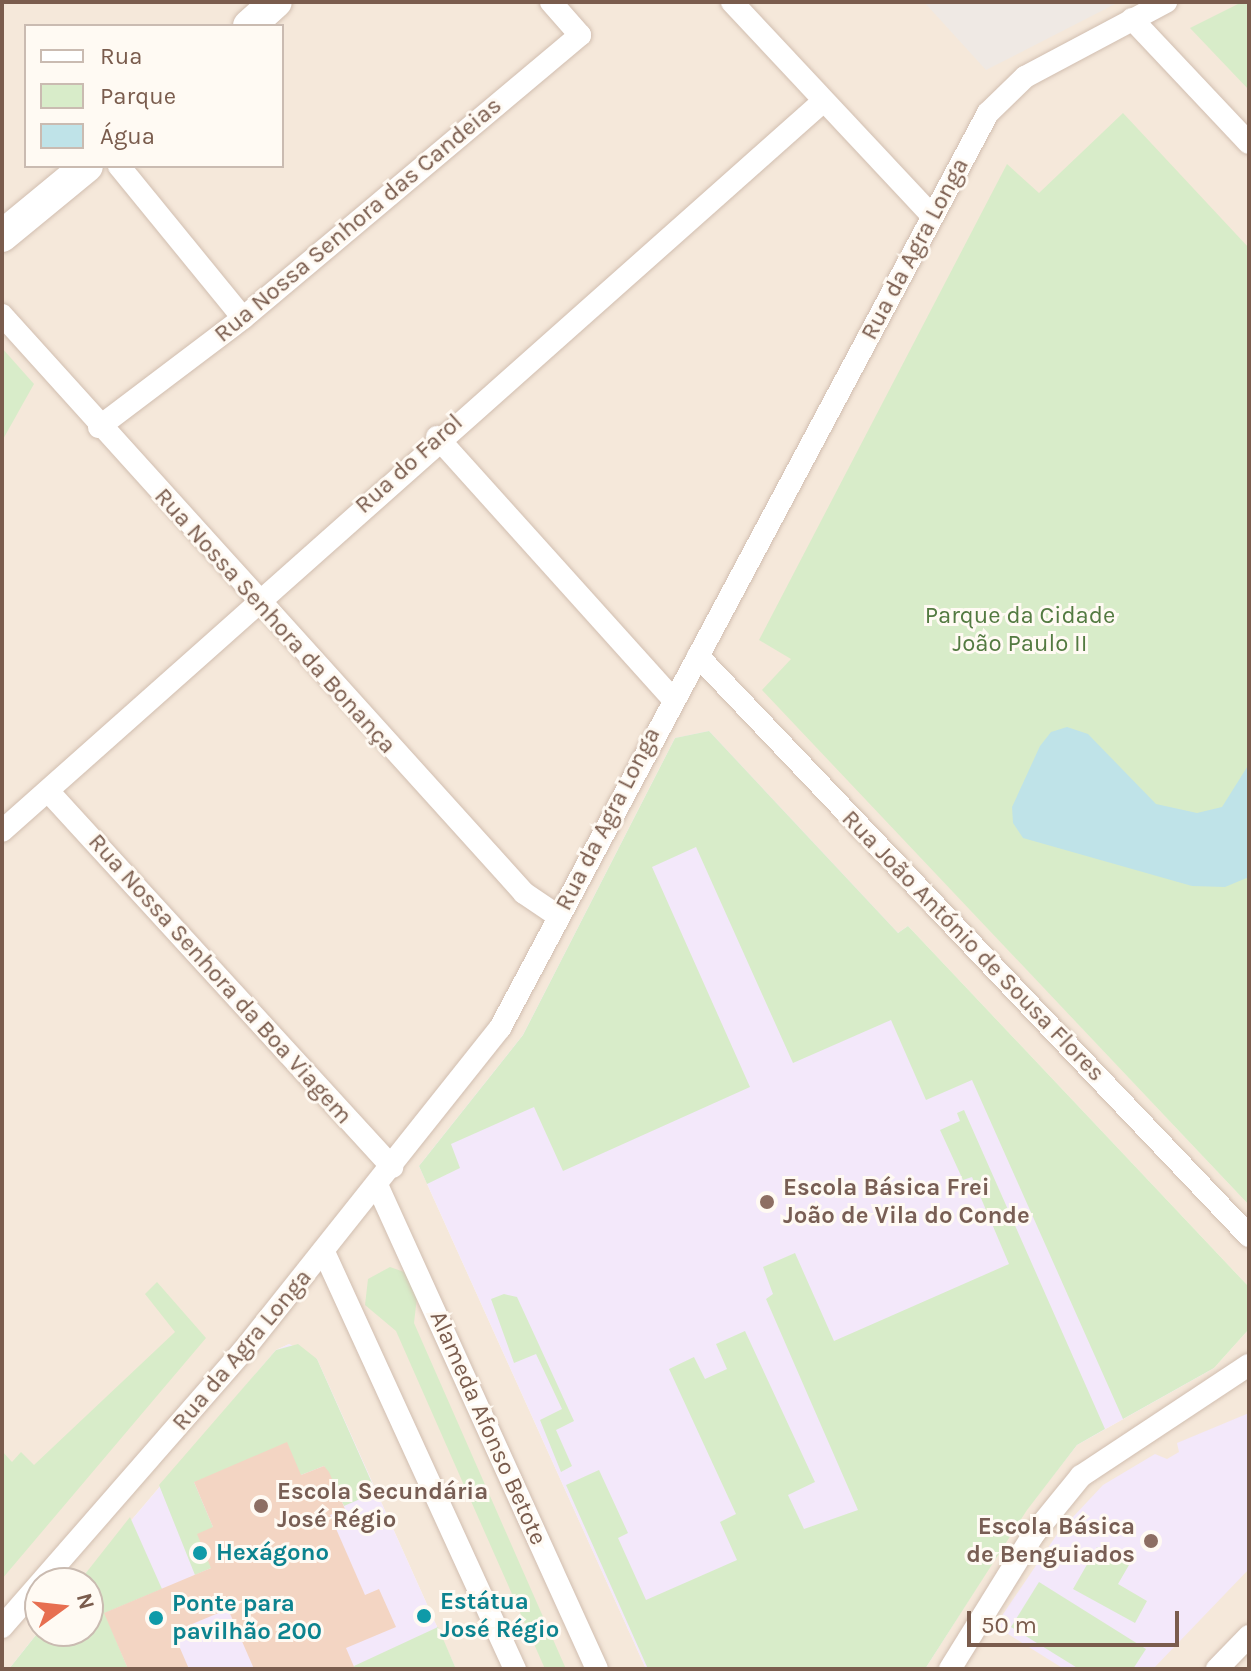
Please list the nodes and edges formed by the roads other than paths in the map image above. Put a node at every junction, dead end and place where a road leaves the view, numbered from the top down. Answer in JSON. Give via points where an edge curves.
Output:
{"nodes":[{"id":1,"x":276,"y":2,"type":"edge"},
{"id":2,"x":551,"y":2,"type":"edge"},
{"id":3,"x":732,"y":2,"type":"edge"},
{"id":4,"x":1166,"y":2,"type":"edge"},
{"id":5,"x":1132,"y":19,"type":"junction"},
{"id":6,"x":251,"y":24,"type":"edge"},
{"id":7,"x":821,"y":103,"type":"junction"},
{"id":8,"x":1249,"y":143,"type":"edge"},
{"id":9,"x":85,"y":168,"type":"edge"},
{"id":10,"x":121,"y":168,"type":"edge"},
{"id":11,"x":931,"y":215,"type":"junction"},
{"id":12,"x":2,"y":236,"type":"edge"},
{"id":13,"x":2,"y":315,"type":"edge"},
{"id":14,"x":243,"y":318,"type":"junction"},
{"id":15,"x":99,"y":427,"type":"junction"},
{"id":16,"x":437,"y":437,"type":"junction"},
{"id":17,"x":255,"y":601,"type":"junction"},
{"id":18,"x":698,"y":656,"type":"junction"},
{"id":19,"x":671,"y":697,"type":"junction"},
{"id":20,"x":48,"y":791,"type":"junction"},
{"id":21,"x":2,"y":831,"type":"edge"},
{"id":22,"x":558,"y":916,"type":"junction"},
{"id":23,"x":392,"y":1167,"type":"junction"},
{"id":24,"x":378,"y":1187,"type":"junction"},
{"id":25,"x":1249,"y":1236,"type":"edge"},
{"id":26,"x":324,"y":1252,"type":"junction"},
{"id":27,"x":1249,"y":1365,"type":"edge"},
{"id":28,"x":2,"y":1627,"type":"edge"},
{"id":29,"x":1249,"y":1636,"type":"edge"},
{"id":30,"x":515,"y":1669,"type":"edge"},
{"id":31,"x":597,"y":1669,"type":"edge"},
{"id":32,"x":950,"y":1669,"type":"edge"},
{"id":33,"x":1217,"y":1669,"type":"edge"}],
"edges":[{"from":1,"to":6,"type":"street"},
{"from":2,"to":14,"type":"street","name":"Rua Nossa Senhora das Candeias","via":[[580,35]]},
{"from":3,"to":7,"type":"street"},
{"from":4,"to":5,"type":"street","name":"Rua da Agra Longa"},
{"from":5,"to":8,"type":"street"},
{"from":5,"to":11,"type":"street","name":"Rua da Agra Longa","via":[[1078,45],[1002,96]]},
{"from":7,"to":11,"type":"street"},
{"from":7,"to":16,"type":"street","name":"Rua do Farol"},
{"from":9,"to":12,"type":"street"},
{"from":10,"to":14,"type":"street"},
{"from":11,"to":18,"type":"street","name":"Rua da Agra Longa"},
{"from":13,"to":15,"type":"street","name":"Rua Nossa Senhora da Bonança"},
{"from":14,"to":15,"type":"street","name":"Rua Nossa Senhora das Candeias"},
{"from":15,"to":17,"type":"street","name":"Rua Nossa Senhora da Bonança"},
{"from":16,"to":17,"type":"street","name":"Rua do Farol"},
{"from":16,"to":19,"type":"street"},
{"from":17,"to":20,"type":"street","name":"Rua do Farol"},
{"from":17,"to":22,"type":"street","name":"Rua Nossa Senhora da Bonança","via":[[524,893]]},
{"from":18,"to":19,"type":"street","name":"Rua da Agra Longa"},
{"from":18,"to":25,"type":"street","name":"Rua João António de Sousa Flores"},
{"from":19,"to":22,"type":"street","name":"Rua da Agra Longa"},
{"from":20,"to":21,"type":"street","name":"Rua do Farol"},
{"from":20,"to":23,"type":"street","name":"Rua Nossa Senhora da Boa Viagem"},
{"from":22,"to":23,"type":"street","name":"Rua da Agra Longa","via":[[500,1028]]},
{"from":23,"to":24,"type":"street","name":"Rua da Agra Longa"},
{"from":24,"to":26,"type":"street","name":"Rua da Agra Longa"},
{"from":24,"to":31,"type":"street","name":"Alameda Afonso Betote"},
{"from":26,"to":28,"type":"street","name":"Rua da Agra Longa"},
{"from":26,"to":30,"type":"street"},
{"from":27,"to":32,"type":"street","via":[[1081,1476],[1033,1535]]},
{"from":29,"to":33,"type":"street"}]}
